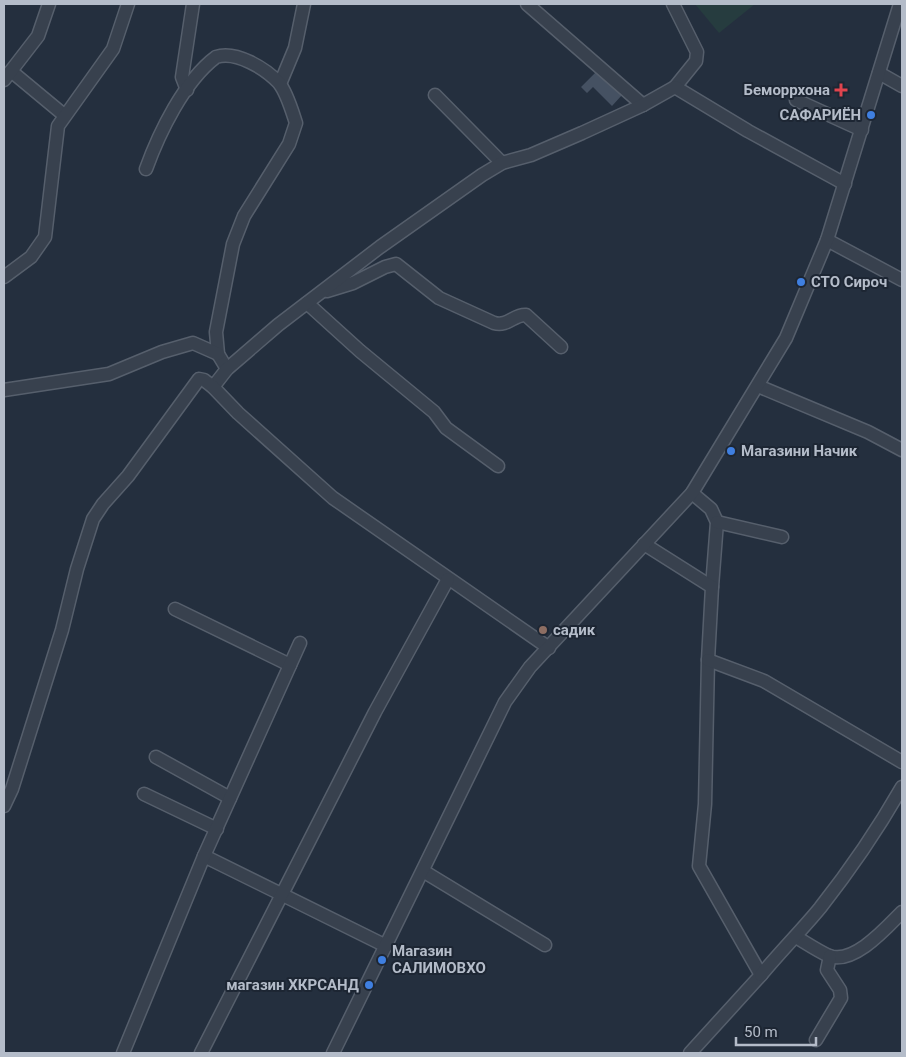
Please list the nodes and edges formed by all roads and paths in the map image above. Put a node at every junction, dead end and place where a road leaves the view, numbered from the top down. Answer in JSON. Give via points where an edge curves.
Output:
{"nodes":[{"id":1,"x":49,"y":4,"type":"edge"},
{"id":2,"x":128,"y":4,"type":"edge"},
{"id":3,"x":194,"y":4,"type":"edge"},
{"id":4,"x":304,"y":4,"type":"edge"},
{"id":5,"x":527,"y":4,"type":"edge"},
{"id":6,"x":673,"y":4,"type":"edge"},
{"id":7,"x":900,"y":4,"type":"edge"},
{"id":8,"x":879,"y":73,"type":"junction"},
{"id":9,"x":7,"y":76,"type":"edge"},
{"id":10,"x":280,"y":84,"type":"junction"},
{"id":11,"x":902,"y":86,"type":"edge"},
{"id":12,"x":675,"y":87,"type":"junction"},
{"id":13,"x":187,"y":90,"type":"junction"},
{"id":14,"x":435,"y":96,"type":"dead end"},
{"id":15,"x":796,"y":100,"type":"dead end"},
{"id":16,"x":644,"y":105,"type":"junction"},
{"id":17,"x":64,"y":115,"type":"junction"},
{"id":18,"x":862,"y":130,"type":"junction"},
{"id":19,"x":502,"y":163,"type":"junction"},
{"id":20,"x":146,"y":170,"type":"dead end"},
{"id":21,"x":845,"y":184,"type":"junction"},
{"id":22,"x":827,"y":240,"type":"junction"},
{"id":23,"x":4,"y":277,"type":"edge"},
{"id":24,"x":902,"y":280,"type":"edge"},
{"id":25,"x":318,"y":294,"type":"junction"},
{"id":26,"x":307,"y":303,"type":"junction"},
{"id":27,"x":561,"y":347,"type":"dead end"},
{"id":28,"x":218,"y":354,"type":"junction"},
{"id":29,"x":227,"y":369,"type":"junction"},
{"id":30,"x":758,"y":386,"type":"junction"},
{"id":31,"x":212,"y":387,"type":"junction"},
{"id":32,"x":4,"y":390,"type":"edge"},
{"id":33,"x":902,"y":450,"type":"edge"},
{"id":34,"x":498,"y":466,"type":"dead end"},
{"id":35,"x":692,"y":493,"type":"junction"},
{"id":36,"x":717,"y":522,"type":"junction"},
{"id":37,"x":782,"y":537,"type":"dead end"},
{"id":38,"x":644,"y":544,"type":"junction"},
{"id":39,"x":448,"y":579,"type":"junction"},
{"id":40,"x":712,"y":587,"type":"junction"},
{"id":41,"x":175,"y":609,"type":"dead end"},
{"id":42,"x":300,"y":643,"type":"dead end"},
{"id":43,"x":548,"y":648,"type":"junction"},
{"id":44,"x":708,"y":660,"type":"junction"},
{"id":45,"x":290,"y":665,"type":"junction"},
{"id":46,"x":156,"y":757,"type":"dead end"},
{"id":47,"x":902,"y":762,"type":"edge"},
{"id":48,"x":902,"y":786,"type":"edge"},
{"id":49,"x":144,"y":794,"type":"dead end"},
{"id":50,"x":230,"y":798,"type":"junction"},
{"id":51,"x":4,"y":806,"type":"edge"},
{"id":52,"x":216,"y":829,"type":"junction"},
{"id":53,"x":204,"y":856,"type":"junction"},
{"id":54,"x":423,"y":871,"type":"junction"},
{"id":55,"x":281,"y":893,"type":"junction"},
{"id":56,"x":902,"y":912,"type":"edge"},
{"id":57,"x":796,"y":937,"type":"junction"},
{"id":58,"x":545,"y":945,"type":"dead end"},
{"id":59,"x":386,"y":946,"type":"junction"},
{"id":60,"x":830,"y":956,"type":"junction"},
{"id":61,"x":761,"y":975,"type":"junction"},
{"id":62,"x":816,"y":1040,"type":"dead end"},
{"id":63,"x":124,"y":1053,"type":"edge"},
{"id":64,"x":201,"y":1053,"type":"edge"},
{"id":65,"x":334,"y":1053,"type":"edge"},
{"id":66,"x":690,"y":1053,"type":"edge"}],
"edges":[{"from":1,"to":9,"type":"street","via":[[38,36]]},
{"from":2,"to":17,"type":"street","via":[[113,48]]},
{"from":3,"to":13,"type":"street","via":[[182,76]]},
{"from":4,"to":10,"type":"street","via":[[294,48]]},
{"from":5,"to":16,"type":"street"},
{"from":6,"to":12,"type":"street","via":[[697,52],[696,61]]},
{"from":7,"to":8,"type":"street"},
{"from":8,"to":11,"type":"street"},
{"from":8,"to":18,"type":"street"},
{"from":9,"to":17,"type":"street"},
{"from":10,"to":13,"type":"street","via":[[244,60],[222,55],[211,61]]},
{"from":10,"to":28,"type":"street","via":[[296,123],[294,134],[244,216],[233,244],[216,332]]},
{"from":12,"to":16,"type":"street"},
{"from":12,"to":21,"type":"street","via":[[764,141]]},
{"from":13,"to":20,"type":"street","via":[[156,140]]},
{"from":14,"to":19,"type":"street"},
{"from":15,"to":18,"type":"street"},
{"from":16,"to":19,"type":"street","via":[[531,155]]},
{"from":17,"to":23,"type":"street","via":[[56,138],[45,238],[31,257]]},
{"from":18,"to":21,"type":"street"},
{"from":19,"to":25,"type":"street","via":[[433,208]]},
{"from":21,"to":22,"type":"street"},
{"from":22,"to":24,"type":"street"},
{"from":22,"to":30,"type":"street","via":[[786,338]]},
{"from":25,"to":26,"type":"street"},
{"from":25,"to":27,"type":"street","via":[[396,264],[439,298],[494,323],[503,324],[526,315]]},
{"from":26,"to":29,"type":"street"},
{"from":26,"to":34,"type":"street","via":[[434,412],[446,428]]},
{"from":28,"to":29,"type":"street"},
{"from":28,"to":32,"type":"street","via":[[193,343],[110,374]]},
{"from":29,"to":31,"type":"street"},
{"from":30,"to":33,"type":"street","via":[[868,432]]},
{"from":30,"to":35,"type":"street"},
{"from":31,"to":39,"type":"street","via":[[333,498]]},
{"from":31,"to":51,"type":"street","via":[[204,380],[195,382],[93,519],[62,630]]},
{"from":35,"to":36,"type":"street","via":[[711,509]]},
{"from":35,"to":38,"type":"street"},
{"from":36,"to":37,"type":"street"},
{"from":36,"to":40,"type":"street"},
{"from":38,"to":40,"type":"street"},
{"from":38,"to":43,"type":"street"},
{"from":39,"to":43,"type":"street"},
{"from":39,"to":55,"type":"street"},
{"from":40,"to":44,"type":"street"},
{"from":41,"to":45,"type":"street"},
{"from":42,"to":45,"type":"street"},
{"from":43,"to":54,"type":"street","via":[[505,702]]},
{"from":44,"to":47,"type":"street","via":[[764,681]]},
{"from":44,"to":61,"type":"street","via":[[706,804],[699,866]]},
{"from":45,"to":50,"type":"street"},
{"from":46,"to":50,"type":"street"},
{"from":48,"to":57,"type":"street","via":[[886,816],[846,874]]},
{"from":49,"to":52,"type":"street"},
{"from":50,"to":52,"type":"street"},
{"from":52,"to":53,"type":"street"},
{"from":53,"to":55,"type":"street"},
{"from":53,"to":63,"type":"street"},
{"from":54,"to":58,"type":"street"},
{"from":54,"to":59,"type":"street"},
{"from":55,"to":59,"type":"street"},
{"from":55,"to":64,"type":"street"},
{"from":56,"to":60,"type":"street","via":[[860,950]]},
{"from":57,"to":60,"type":"street"},
{"from":57,"to":61,"type":"street"},
{"from":59,"to":65,"type":"street"},
{"from":60,"to":62,"type":"street","via":[[827,970],[840,990],[841,998]]},
{"from":61,"to":66,"type":"street"}]}
